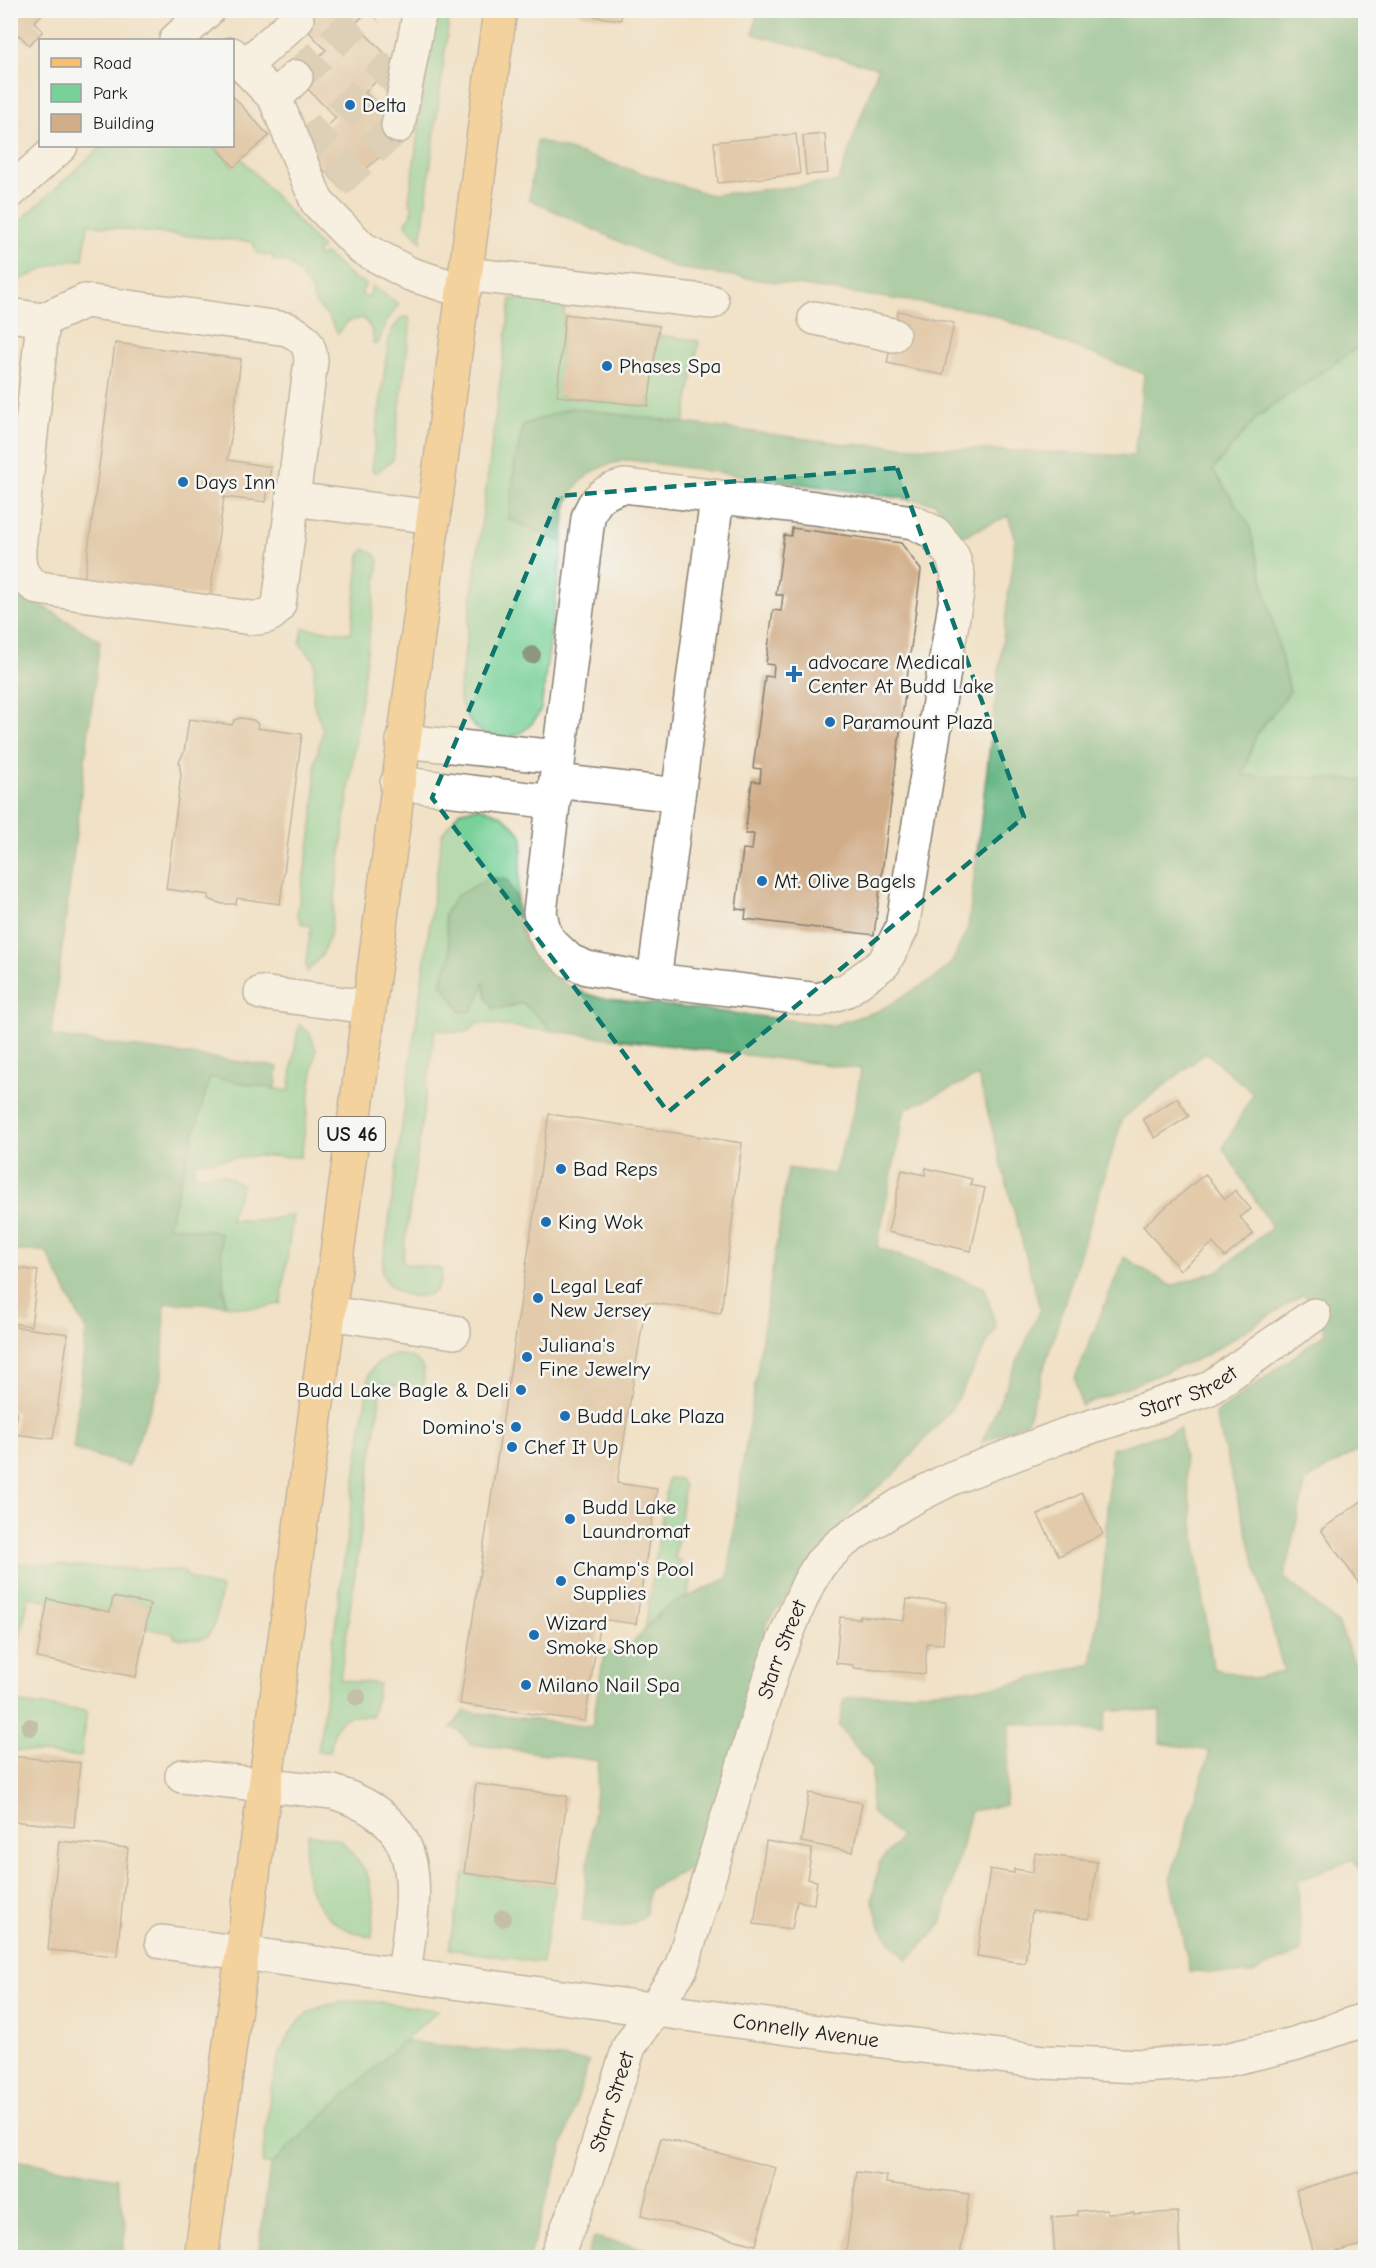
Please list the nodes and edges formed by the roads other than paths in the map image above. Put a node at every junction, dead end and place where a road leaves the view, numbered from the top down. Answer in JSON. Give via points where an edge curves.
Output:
{"nodes":[{"id":1,"x":420,"y":10,"type":"edge"},
{"id":2,"x":500,"y":10,"type":"edge"},
{"id":3,"x":297,"y":19,"type":"dead end"},
{"id":4,"x":238,"y":60,"type":"edge"},
{"id":5,"x":398,"y":126,"type":"tunnel mouth"},
{"id":6,"x":60,"y":147,"type":"edge"},
{"id":7,"x":10,"y":192,"type":"edge"},
{"id":8,"x":465,"y":282,"type":"junction"},
{"id":9,"x":712,"y":302,"type":"dead end"},
{"id":10,"x":10,"y":315,"type":"edge"},
{"id":11,"x":815,"y":318,"type":"dead end"},
{"id":12,"x":43,"y":320,"type":"junction"},
{"id":13,"x":893,"y":336,"type":"dead end"},
{"id":14,"x":717,"y":498,"type":"junction"},
{"id":15,"x":292,"y":500,"type":"junction"},
{"id":16,"x":434,"y":517,"type":"junction"},
{"id":17,"x":403,"y":741,"type":"junction"},
{"id":18,"x":556,"y":780,"type":"junction"},
{"id":19,"x":397,"y":783,"type":"junction"},
{"id":20,"x":678,"y":795,"type":"junction"},
{"id":21,"x":654,"y":980,"type":"junction"},
{"id":22,"x":261,"y":993,"type":"dead end"},
{"id":23,"x":369,"y":1007,"type":"junction"},
{"id":24,"x":329,"y":1313,"type":"junction"},
{"id":25,"x":1314,"y":1315,"type":"dead end"},
{"id":26,"x":454,"y":1332,"type":"dead end"},
{"id":27,"x":182,"y":1776,"type":"dead end"},
{"id":28,"x":265,"y":1785,"type":"junction"},
{"id":29,"x":162,"y":1942,"type":"dead end"},
{"id":30,"x":243,"y":1952,"type":"junction"},
{"id":31,"x":404,"y":1974,"type":"junction"},
{"id":32,"x":654,"y":2008,"type":"junction"},
{"id":33,"x":1365,"y":2019,"type":"edge"},
{"id":34,"x":201,"y":2258,"type":"edge"},
{"id":35,"x":556,"y":2258,"type":"edge"}],
"edges":[{"from":1,"to":5,"type":"street","via":[[404,54]]},
{"from":2,"to":8,"type":"main road","number":"US 46"},
{"from":3,"to":4,"type":"street"},
{"from":4,"to":8,"type":"street","via":[[285,87],[301,152],[362,248],[410,274]]},
{"from":6,"to":7,"type":"street"},
{"from":8,"to":9,"type":"street"},
{"from":8,"to":16,"type":"main road","number":"US 46"},
{"from":10,"to":12,"type":"street"},
{"from":11,"to":13,"type":"street"},
{"from":12,"to":15,"type":"street","via":[[85,301],[297,333],[310,350],[311,361]]},
{"from":12,"to":15,"type":"street","via":[[19,548],[20,571],[28,582],[39,588],[250,618],[268,617],[279,604]]},
{"from":14,"to":18,"type":"street","via":[[624,486],[605,493],[591,508]]},
{"from":14,"to":20,"type":"street"},
{"from":14,"to":21,"type":"street","via":[[913,522],[935,534],[953,557],[957,592],[902,928],[884,963],[847,990],[819,1000]]},
{"from":15,"to":16,"type":"street"},
{"from":16,"to":17,"type":"main road","number":"US 46"},
{"from":17,"to":18,"type":"street"},
{"from":17,"to":19,"type":"main road","number":"US 46"},
{"from":18,"to":19,"type":"street"},
{"from":18,"to":20,"type":"street"},
{"from":18,"to":21,"type":"street","via":[[540,912],[544,932],[563,956],[579,965]]},
{"from":19,"to":23,"type":"main road","number":"US 46"},
{"from":20,"to":21,"type":"street"},
{"from":22,"to":23,"type":"street"},
{"from":23,"to":24,"type":"main road","number":"US 46"},
{"from":24,"to":26,"type":"street"},
{"from":24,"to":28,"type":"main road","number":"US 46"},
{"from":25,"to":32,"type":"street","name":"Starr Street","via":[[1208,1389],[1065,1435],[952,1478],[856,1532],[828,1555],[809,1582],[785,1636],[681,1968]]},
{"from":27,"to":28,"type":"street"},
{"from":28,"to":30,"type":"main road","number":"US 46"},
{"from":28,"to":31,"type":"street","via":[[333,1792],[357,1800],[394,1826],[405,1844],[412,1887]]},
{"from":29,"to":30,"type":"street","name":"Connelly Avenue"},
{"from":30,"to":31,"type":"street","name":"Connelly Avenue"},
{"from":30,"to":34,"type":"main road","number":"US 46"},
{"from":31,"to":32,"type":"street","name":"Connelly Avenue"},
{"from":32,"to":33,"type":"street","name":"Connelly Avenue","via":[[1033,2060],[1142,2066],[1221,2061],[1294,2044]]},
{"from":32,"to":35,"type":"street","name":"Starr Street","via":[[629,2047],[588,2176]]}]}
